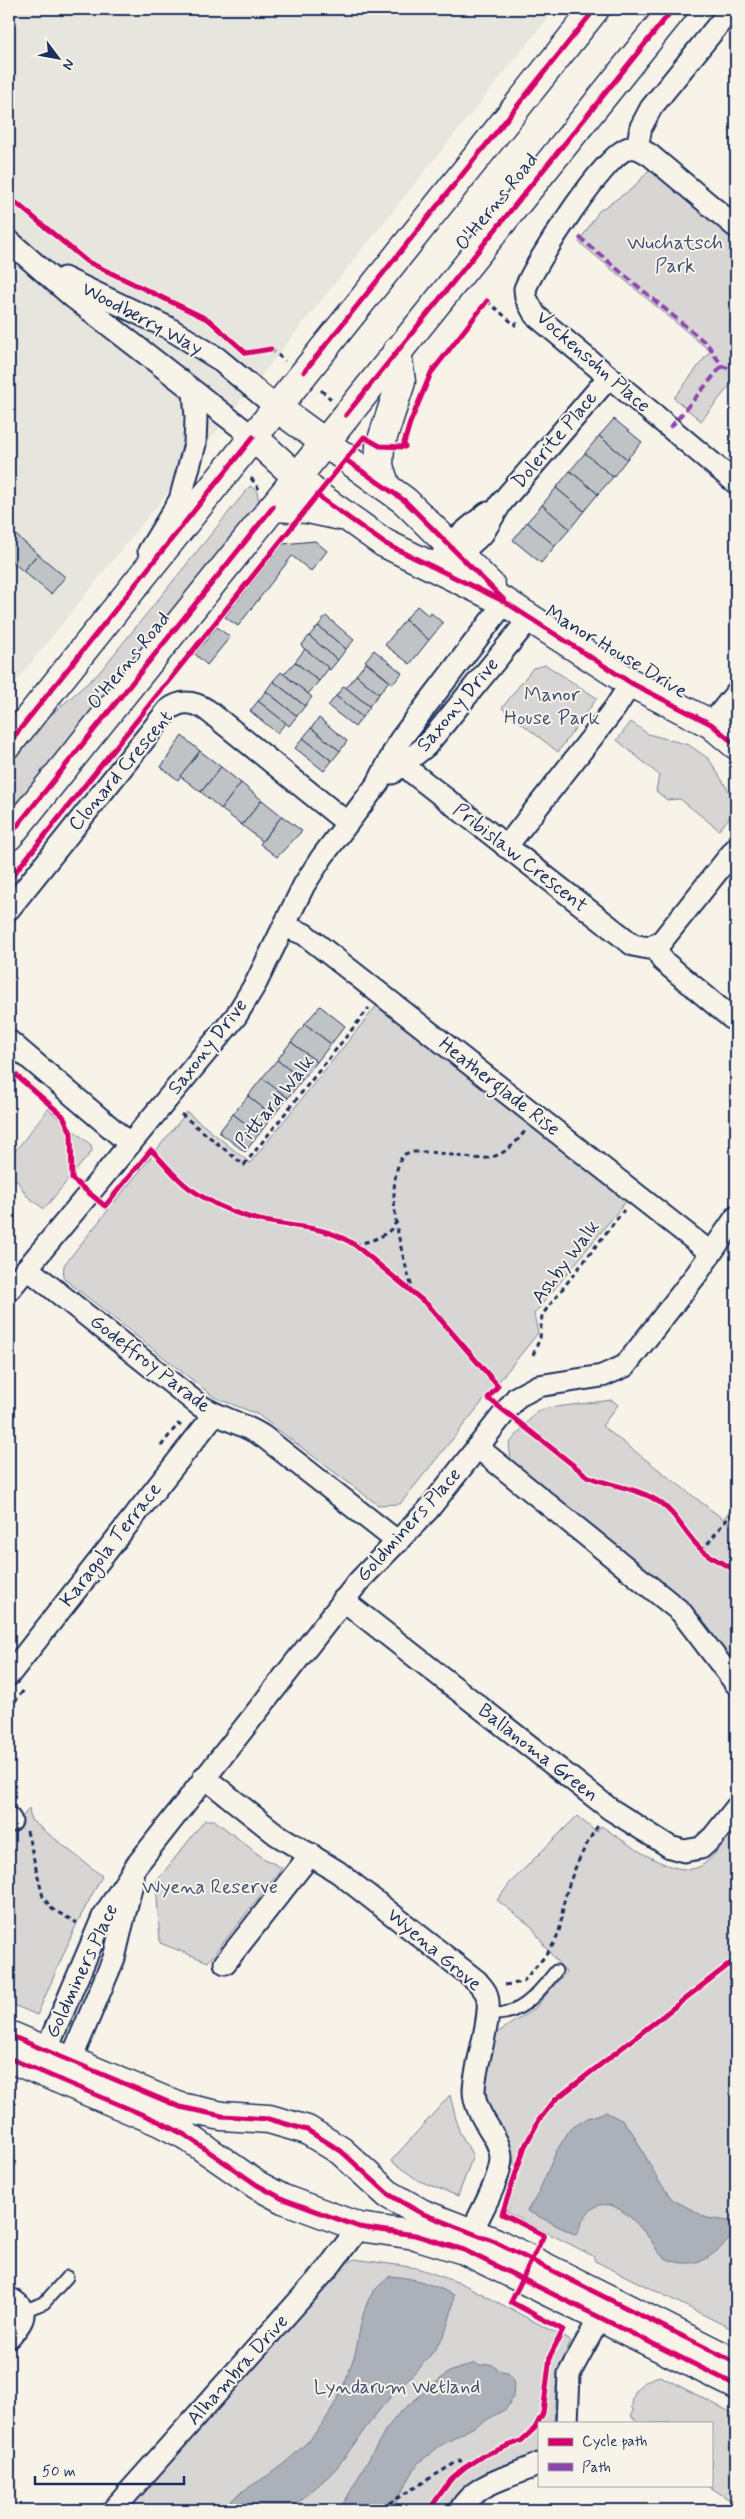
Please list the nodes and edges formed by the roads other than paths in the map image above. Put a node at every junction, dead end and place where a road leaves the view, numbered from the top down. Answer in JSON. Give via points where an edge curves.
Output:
{"nodes":[{"id":1,"x":595,"y":9,"type":"edge"},
{"id":2,"x":673,"y":9,"type":"edge"},
{"id":3,"x":731,"y":9,"type":"edge"},
{"id":4,"x":637,"y":148,"type":"junction"},
{"id":5,"x":736,"y":228,"type":"edge"},
{"id":6,"x":9,"y":242,"type":"edge"},
{"id":7,"x":27,"y":257,"type":"junction"},
{"id":8,"x":397,"y":351,"type":"junction"},
{"id":9,"x":608,"y":376,"type":"junction"},
{"id":10,"x":194,"y":392,"type":"junction"},
{"id":11,"x":276,"y":407,"type":"junction"},
{"id":12,"x":253,"y":437,"type":"junction"},
{"id":13,"x":324,"y":443,"type":"junction"},
{"id":14,"x":297,"y":477,"type":"junction"},
{"id":15,"x":736,"y":483,"type":"edge"},
{"id":16,"x":386,"y":487,"type":"junction"},
{"id":17,"x":274,"y":507,"type":"junction"},
{"id":18,"x":347,"y":518,"type":"junction"},
{"id":19,"x":449,"y":557,"type":"junction"},
{"id":20,"x":505,"y":602,"type":"junction"},
{"id":21,"x":110,"y":615,"type":"junction"},
{"id":22,"x":530,"y":618,"type":"junction"},
{"id":23,"x":631,"y":683,"type":"junction"},
{"id":24,"x":736,"y":693,"type":"edge"},
{"id":25,"x":712,"y":724,"type":"junction"},
{"id":26,"x":9,"y":743,"type":"edge"},
{"id":27,"x":736,"y":745,"type":"edge"},
{"id":28,"x":399,"y":759,"type":"junction"},
{"id":29,"x":346,"y":822,"type":"junction"},
{"id":30,"x":9,"y":836,"type":"edge"},
{"id":31,"x":506,"y":847,"type":"junction"},
{"id":32,"x":736,"y":848,"type":"edge"},
{"id":33,"x":9,"y":909,"type":"edge"},
{"id":34,"x":284,"y":926,"type":"junction"},
{"id":35,"x":655,"y":946,"type":"junction"},
{"id":36,"x":734,"y":1021,"type":"dead end"},
{"id":37,"x":9,"y":1040,"type":"edge"},
{"id":38,"x":130,"y":1144,"type":"junction"},
{"id":39,"x":736,"y":1217,"type":"edge"},
{"id":40,"x":711,"y":1253,"type":"junction"},
{"id":41,"x":27,"y":1268,"type":"junction"},
{"id":42,"x":9,"y":1290,"type":"edge"},
{"id":43,"x":214,"y":1414,"type":"junction"},
{"id":44,"x":477,"y":1447,"type":"junction"},
{"id":45,"x":398,"y":1542,"type":"junction"},
{"id":46,"x":343,"y":1600,"type":"junction"},
{"id":47,"x":9,"y":1675,"type":"edge"},
{"id":48,"x":736,"y":1684,"type":"edge"},
{"id":49,"x":204,"y":1778,"type":"junction"},
{"id":50,"x":736,"y":1808,"type":"edge"},
{"id":51,"x":311,"y":1854,"type":"junction"},
{"id":52,"x":225,"y":1963,"type":"dead end"},
{"id":53,"x":556,"y":1971,"type":"dead end"},
{"id":54,"x":487,"y":2003,"type":"junction"},
{"id":55,"x":9,"y":2035,"type":"edge"},
{"id":56,"x":9,"y":2058,"type":"edge"},
{"id":57,"x":54,"y":2066,"type":"junction"},
{"id":58,"x":388,"y":2194,"type":"junction"},
{"id":59,"x":359,"y":2227,"type":"junction"},
{"id":60,"x":468,"y":2240,"type":"junction"},
{"id":61,"x":67,"y":2277,"type":"dead end"},
{"id":62,"x":16,"y":2304,"type":"edge"},
{"id":63,"x":604,"y":2308,"type":"junction"},
{"id":64,"x":9,"y":2337,"type":"edge"},
{"id":65,"x":736,"y":2363,"type":"edge"},
{"id":66,"x":736,"y":2385,"type":"edge"},
{"id":67,"x":567,"y":2422,"type":"edge"},
{"id":68,"x":538,"y":2464,"type":"edge"},
{"id":69,"x":113,"y":2510,"type":"edge"},
{"id":70,"x":460,"y":2510,"type":"edge"}],
"edges":[{"from":1,"to":11,"type":"street"},
{"from":2,"to":8,"type":"street","name":"O'Herns Road"},
{"from":3,"to":4,"type":"street","via":[[651,108],[641,127]]},
{"from":4,"to":5,"type":"street","via":[[650,155]]},
{"from":4,"to":9,"type":"street","name":"Vockensohn Place","via":[[629,148],[616,155],[595,176],[526,289],[526,298],[535,315]]},
{"from":6,"to":7,"type":"street","name":"Woodberry Way"},
{"from":7,"to":10,"type":"street","name":"Woodberry Way"},
{"from":7,"to":11,"type":"street","name":"Woodberry Way","via":[[83,288],[167,327],[217,358]]},
{"from":8,"to":13,"type":"street","name":"O'Herns Road"},
{"from":8,"to":16,"type":"street","via":[[401,382],[380,446],[379,466]]},
{"from":9,"to":15,"type":"street","name":"Vockensohn Place"},
{"from":9,"to":19,"type":"street","name":"Dolerite Place","via":[[501,503]]},
{"from":10,"to":12,"type":"street","name":"Woodberry Way"},
{"from":10,"to":21,"type":"street","via":[[195,444],[180,500]]},
{"from":11,"to":12,"type":"street"},
{"from":11,"to":13,"type":"street","name":"Manor House Drive"},
{"from":12,"to":14,"type":"street","name":"Manor House Drive"},
{"from":12,"to":21,"type":"street"},
{"from":13,"to":14,"type":"street","name":"O'Herns Road"},
{"from":13,"to":16,"type":"street","name":"Manor House Drive"},
{"from":14,"to":17,"type":"street","name":"O'Herns Road"},
{"from":14,"to":18,"type":"street","name":"Manor House Drive"},
{"from":16,"to":19,"type":"street","name":"Manor House Drive","via":[[405,501]]},
{"from":17,"to":18,"type":"street","via":[[308,509]]},
{"from":17,"to":30,"type":"street","name":"O'Herns Road"},
{"from":18,"to":19,"type":"street","name":"Manor House Drive","via":[[384,543]]},
{"from":19,"to":20,"type":"street","name":"Manor House Drive","via":[[478,590]]},
{"from":20,"to":22,"type":"street","name":"Manor House Drive"},
{"from":20,"to":28,"type":"street","name":"Saxony Drive","via":[[400,740]]},
{"from":21,"to":26,"type":"street"},
{"from":22,"to":23,"type":"street","name":"Manor House Drive"},
{"from":22,"to":28,"type":"street","name":"Saxony Drive","via":[[426,746]]},
{"from":23,"to":25,"type":"street","name":"Manor House Drive"},
{"from":23,"to":31,"type":"street","via":[[611,714]]},
{"from":24,"to":25,"type":"street"},
{"from":25,"to":27,"type":"street","name":"Manor House Drive"},
{"from":28,"to":29,"type":"street","name":"Saxony Drive"},
{"from":28,"to":31,"type":"street","name":"Pribislaw Crescent"},
{"from":29,"to":33,"type":"street","name":"Clonard Crescent","via":[[207,710],[193,703],[178,704],[168,710]]},
{"from":29,"to":34,"type":"street","name":"Saxony Drive","via":[[304,885]]},
{"from":31,"to":35,"type":"street","name":"Pribislaw Crescent","via":[[626,941],[640,947]]},
{"from":32,"to":35,"type":"street"},
{"from":34,"to":38,"type":"street","name":"Saxony Drive","via":[[236,1016]]},
{"from":34,"to":40,"type":"street","name":"Heatherglade Rise","via":[[304,934]]},
{"from":35,"to":36,"type":"street","via":[[663,961]]},
{"from":37,"to":38,"type":"street"},
{"from":38,"to":41,"type":"street","name":"Saxony Drive"},
{"from":39,"to":40,"type":"street","name":"Goldminers Place"},
{"from":40,"to":44,"type":"street","name":"Goldminers Place","via":[[625,1366],[602,1376],[538,1386],[526,1391],[517,1397]]},
{"from":41,"to":42,"type":"street","name":"Saxony Drive"},
{"from":41,"to":43,"type":"street","name":"Godeffroy Parade","via":[[198,1405]]},
{"from":43,"to":45,"type":"street","name":"Godeffroy Parade","via":[[264,1437]]},
{"from":43,"to":47,"type":"street","name":"Karagola Terrace"},
{"from":44,"to":45,"type":"street","name":"Goldminers Place","via":[[428,1510]]},
{"from":44,"to":48,"type":"street","via":[[681,1612]]},
{"from":45,"to":46,"type":"street","name":"Goldminers Place","via":[[366,1571]]},
{"from":46,"to":49,"type":"street","name":"Goldminers Place"},
{"from":46,"to":50,"type":"street","name":"Ballanoma Green","via":[[610,1809],[670,1847],[693,1851],[701,1848]]},
{"from":49,"to":51,"type":"street","name":"Wyena Grove","via":[[276,1834]]},
{"from":49,"to":57,"type":"street","name":"Goldminers Place","via":[[136,1866],[103,1916]]},
{"from":51,"to":52,"type":"street"},
{"from":51,"to":54,"type":"street","name":"Wyena Grove","via":[[477,1981]]},
{"from":53,"to":54,"type":"lane","via":[[520,2008],[501,2015]]},
{"from":54,"to":60,"type":"street","name":"Wyena Grove","via":[[474,2092],[478,2109],[499,2146],[501,2157],[496,2178]]},
{"from":55,"to":57,"type":"street"},
{"from":56,"to":57,"type":"street"},
{"from":57,"to":58,"type":"street","via":[[180,2107],[222,2116],[269,2119],[307,2130],[341,2151]]},
{"from":57,"to":59,"type":"street","via":[[185,2135],[283,2199]]},
{"from":58,"to":59,"type":"street"},
{"from":58,"to":60,"type":"street"},
{"from":59,"to":60,"type":"street"},
{"from":59,"to":69,"type":"street","name":"Alhambra Drive","via":[[328,2268]]},
{"from":60,"to":63,"type":"street"},
{"from":61,"to":62,"type":"lane","via":[[44,2303]]},
{"from":62,"to":64,"type":"street","via":[[23,2319]]},
{"from":63,"to":65,"type":"street"},
{"from":63,"to":66,"type":"street"},
{"from":63,"to":67,"type":"street","via":[[570,2374]]},
{"from":68,"to":70,"type":"street","via":[[495,2481],[476,2493]]}]}
